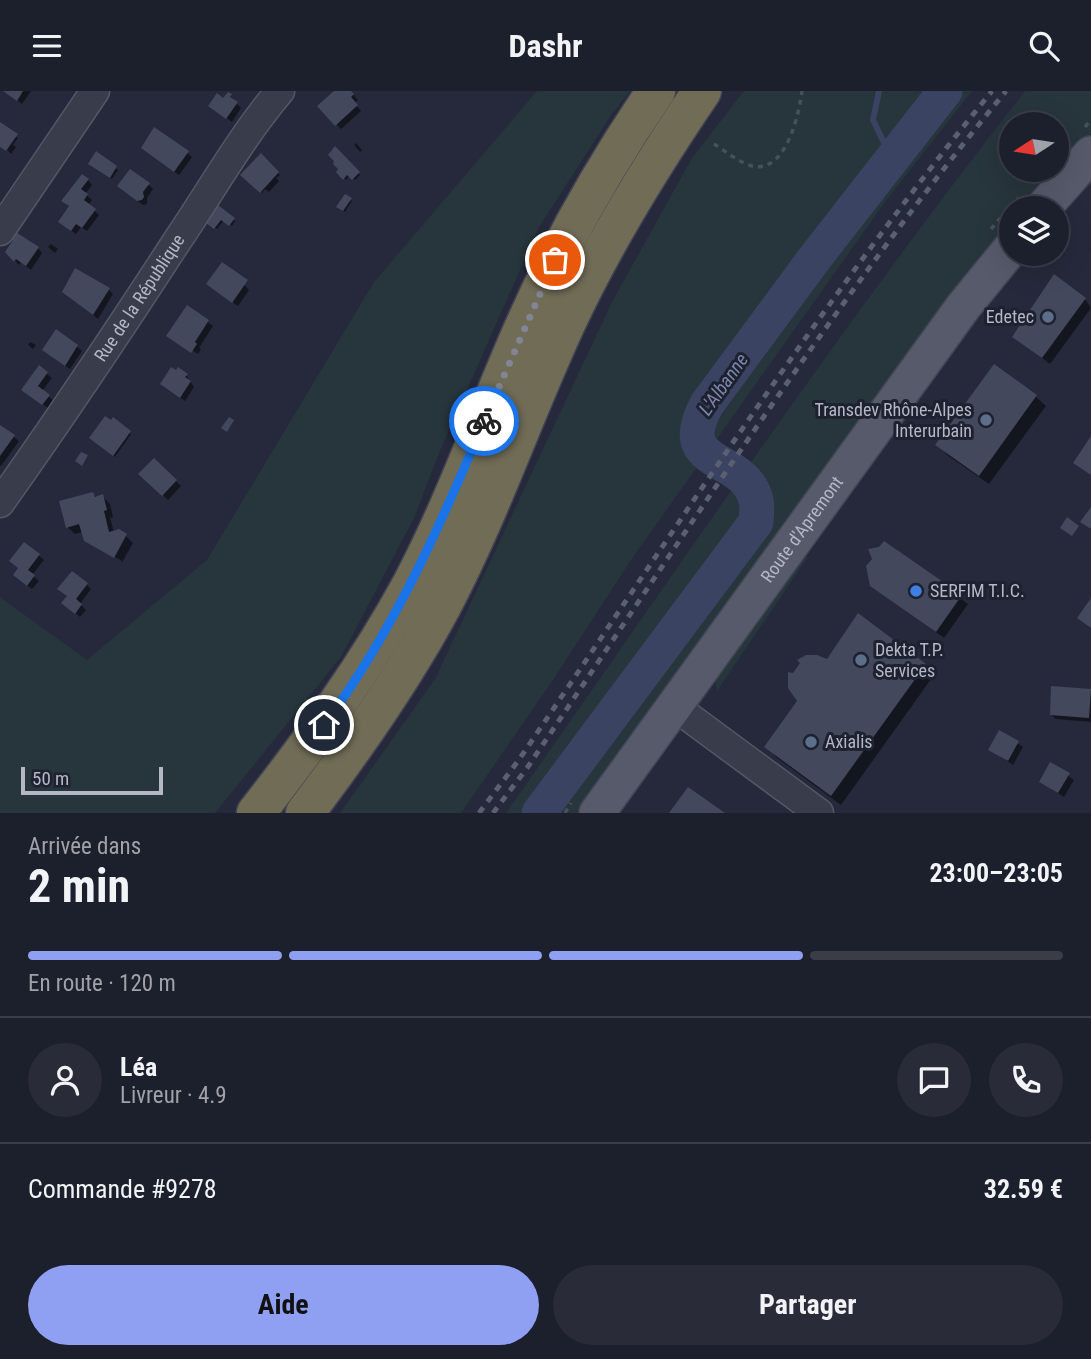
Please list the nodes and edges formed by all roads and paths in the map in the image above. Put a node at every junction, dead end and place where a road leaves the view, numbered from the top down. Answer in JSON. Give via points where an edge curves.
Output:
{"nodes":[{"id":1,"x":95,"y":91,"type":"edge"},
{"id":2,"x":280,"y":91,"type":"edge"},
{"id":3,"x":656,"y":91,"type":"edge"},
{"id":4,"x":702,"y":91,"type":"edge"},
{"id":5,"x":802,"y":91,"type":"edge"},
{"id":6,"x":714,"y":144,"type":"dead end"},
{"id":7,"x":1091,"y":154,"type":"edge"},
{"id":8,"x":1054,"y":196,"type":"edge"},
{"id":9,"x":0,"y":232,"type":"edge"},
{"id":10,"x":999,"y":263,"type":"edge"},
{"id":11,"x":0,"y":503,"type":"edge"},
{"id":12,"x":674,"y":706,"type":"junction"},
{"id":13,"x":256,"y":813,"type":"edge"},
{"id":14,"x":305,"y":813,"type":"edge"},
{"id":15,"x":597,"y":813,"type":"edge"},
{"id":16,"x":820,"y":813,"type":"edge"}],
"edges":[{"from":1,"to":9,"type":"street"},
{"from":2,"to":11,"type":"street","name":"Rue de la République"},
{"from":3,"to":13,"type":"highway","via":[[555,260],[441,524],[375,649]]},
{"from":4,"to":14,"type":"highway","via":[[627,206],[586,281],[442,607],[399,680]]},
{"from":5,"to":6,"type":"path","via":[[790,135],[780,155],[768,165],[753,167]]},
{"from":7,"to":8,"type":"main road"},
{"from":10,"to":12,"type":"main road","name":"Route d'Apremont"},
{"from":12,"to":15,"type":"main road","name":"Route d'Apremont"},
{"from":12,"to":16,"type":"street"}]}
